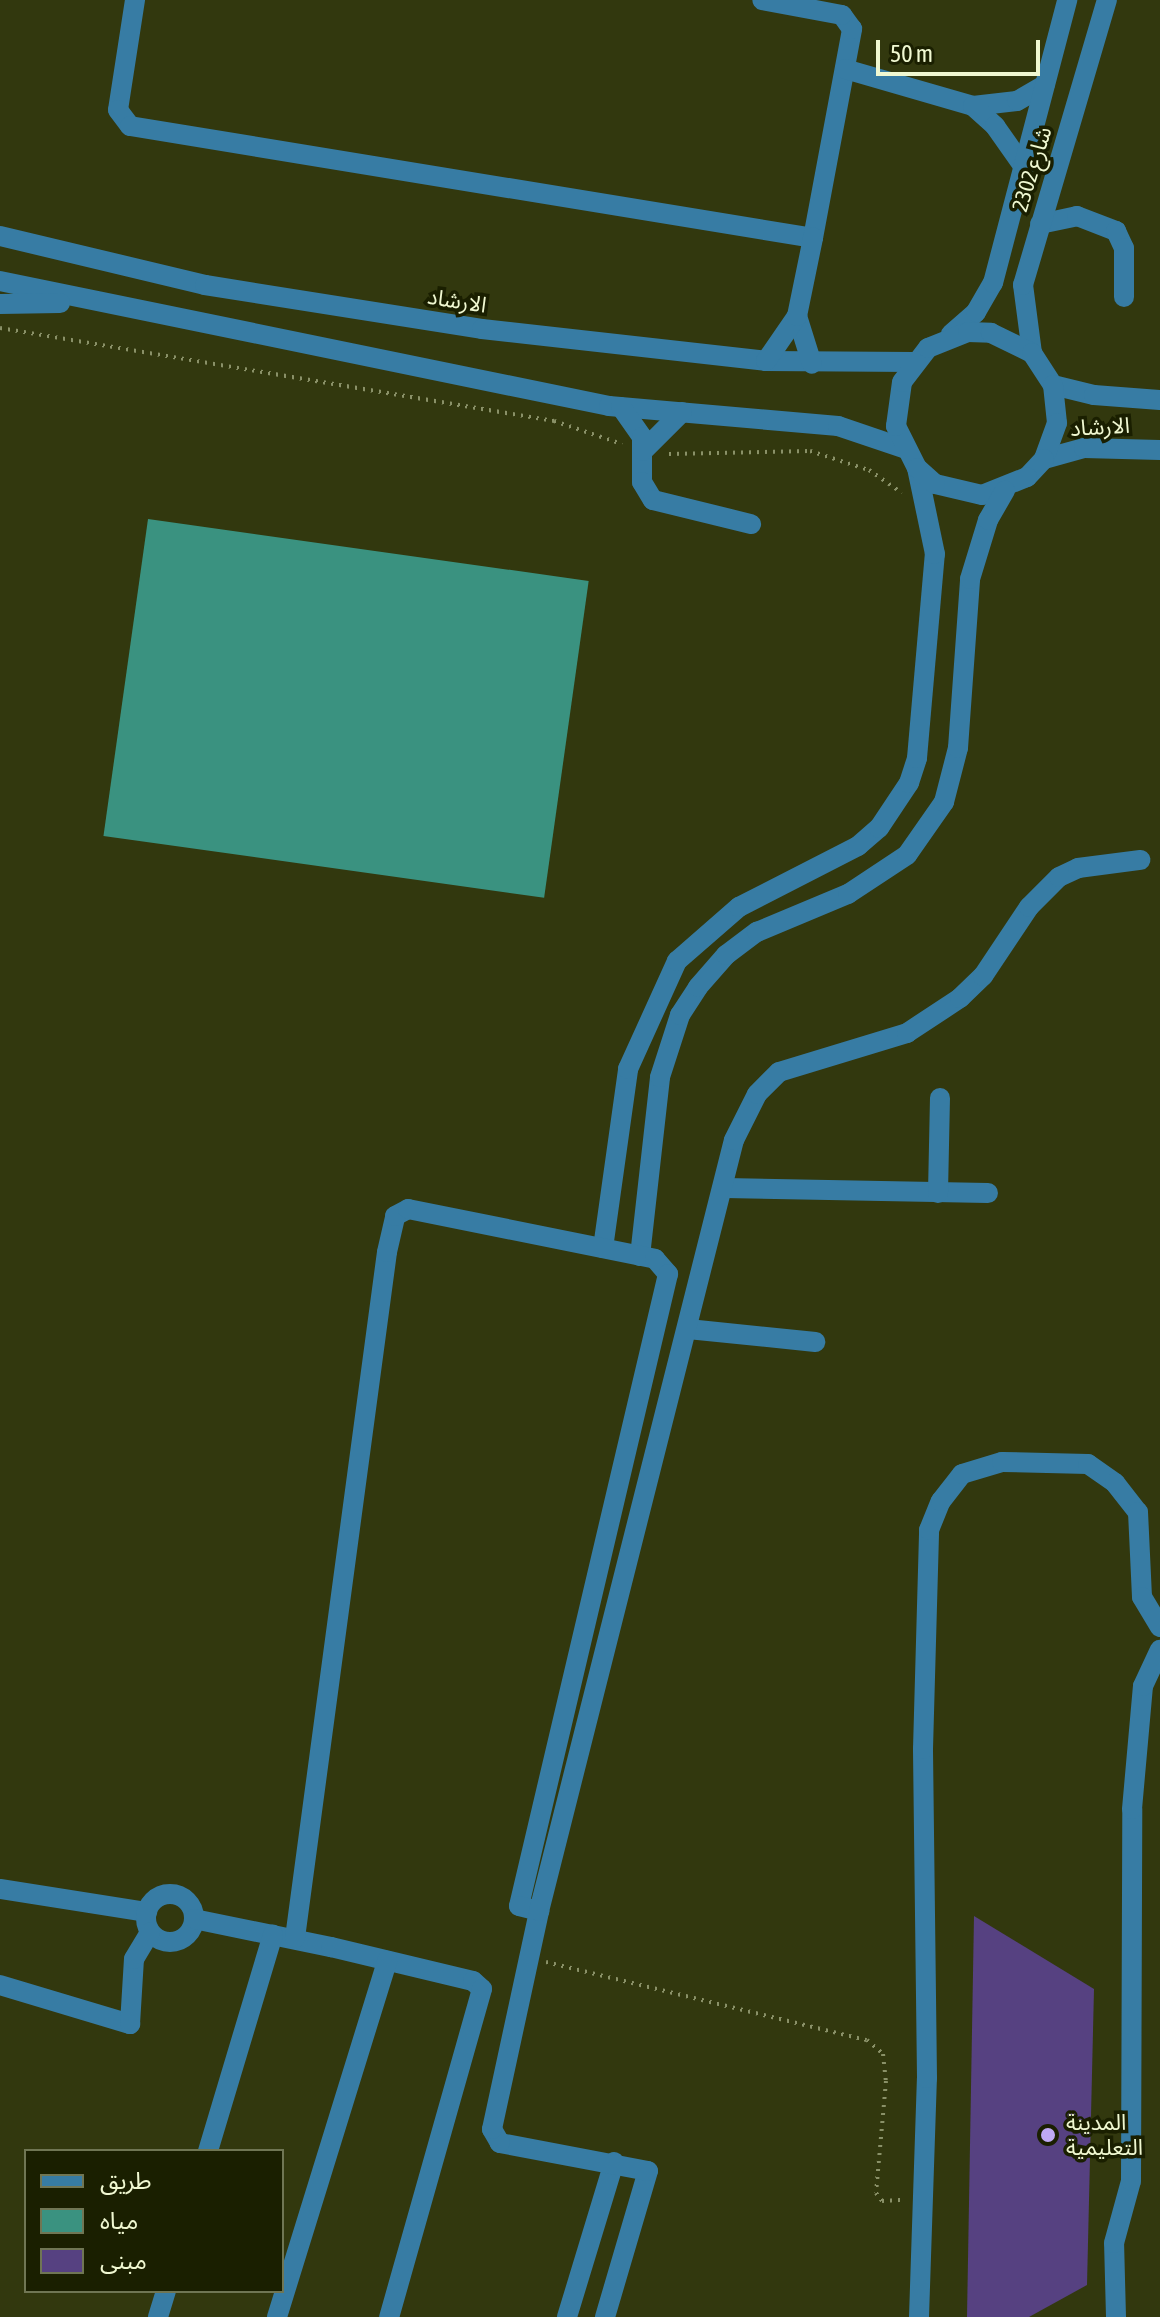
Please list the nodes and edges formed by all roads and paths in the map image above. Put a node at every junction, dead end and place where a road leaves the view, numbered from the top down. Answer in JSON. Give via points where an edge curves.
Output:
{"nodes":[{"id":1,"x":135,"y":0,"type":"edge"},
{"id":2,"x":762,"y":0,"type":"edge"},
{"id":3,"x":1067,"y":0,"type":"edge"},
{"id":4,"x":1107,"y":0,"type":"edge"},
{"id":5,"x":845,"y":69,"type":"junction"},
{"id":6,"x":1045,"y":85,"type":"junction"},
{"id":7,"x":973,"y":106,"type":"junction"},
{"id":8,"x":1021,"y":163,"type":"junction"},
{"id":9,"x":1052,"y":186,"type":"junction"},
{"id":10,"x":1077,"y":216,"type":"junction"},
{"id":11,"x":1040,"y":224,"type":"junction"},
{"id":12,"x":0,"y":236,"type":"edge"},
{"id":13,"x":813,"y":238,"type":"junction"},
{"id":14,"x":0,"y":281,"type":"edge"},
{"id":15,"x":1124,"y":297,"type":"dead end"},
{"id":16,"x":95,"y":302,"type":"junction"},
{"id":17,"x":0,"y":304,"type":"edge"},
{"id":18,"x":797,"y":316,"type":"junction"},
{"id":19,"x":0,"y":328,"type":"edge"},
{"id":20,"x":946,"y":338,"type":"junction"},
{"id":21,"x":1032,"y":353,"type":"junction"},
{"id":22,"x":766,"y":361,"type":"junction"},
{"id":23,"x":913,"y":362,"type":"junction"},
{"id":24,"x":812,"y":364,"type":"junction"},
{"id":25,"x":1053,"y":385,"type":"junction"},
{"id":26,"x":1160,"y":400,"type":"edge"},
{"id":27,"x":621,"y":407,"type":"junction"},
{"id":28,"x":682,"y":412,"type":"junction"},
{"id":29,"x":903,"y":448,"type":"junction"},
{"id":30,"x":1160,"y":450,"type":"edge"},
{"id":31,"x":643,"y":451,"type":"junction"},
{"id":32,"x":1044,"y":459,"type":"junction"},
{"id":33,"x":917,"y":468,"type":"junction"},
{"id":34,"x":1005,"y":490,"type":"junction"},
{"id":35,"x":930,"y":513,"type":"junction"},
{"id":36,"x":751,"y":524,"type":"dead end"},
{"id":37,"x":1140,"y":860,"type":"dead end"},
{"id":38,"x":940,"y":1098,"type":"dead end"},
{"id":39,"x":725,"y":1188,"type":"junction"},
{"id":40,"x":938,"y":1193,"type":"junction"},
{"id":41,"x":988,"y":1193,"type":"dead end"},
{"id":42,"x":603,"y":1248,"type":"junction"},
{"id":43,"x":640,"y":1256,"type":"junction"},
{"id":44,"x":688,"y":1329,"type":"junction"},
{"id":45,"x":815,"y":1342,"type":"dead end"},
{"id":46,"x":1160,"y":1627,"type":"edge"},
{"id":47,"x":1160,"y":1650,"type":"edge"},
{"id":48,"x":0,"y":1889,"type":"edge"},
{"id":49,"x":539,"y":1911,"type":"junction"},
{"id":50,"x":194,"y":1919,"type":"junction"},
{"id":51,"x":149,"y":1922,"type":"junction"},
{"id":52,"x":273,"y":1935,"type":"junction"},
{"id":53,"x":295,"y":1938,"type":"junction"},
{"id":54,"x":528,"y":1958,"type":"junction"},
{"id":55,"x":387,"y":1961,"type":"junction"},
{"id":56,"x":0,"y":1985,"type":"edge"},
{"id":57,"x":209,"y":2149,"type":"edge"},
{"id":58,"x":614,"y":2162,"type":"junction"},
{"id":59,"x":923,"y":2200,"type":"junction"},
{"id":60,"x":165,"y":2293,"type":"edge"},
{"id":61,"x":158,"y":2317,"type":"edge"},
{"id":62,"x":277,"y":2317,"type":"edge"},
{"id":63,"x":389,"y":2317,"type":"edge"},
{"id":64,"x":567,"y":2317,"type":"edge"},
{"id":65,"x":605,"y":2317,"type":"edge"},
{"id":66,"x":919,"y":2317,"type":"edge"},
{"id":67,"x":1116,"y":2317,"type":"edge"}],
"edges":[{"from":1,"to":13,"type":"street","via":[[118,110],[130,126]]},
{"from":2,"to":5,"type":"street","via":[[842,15],[852,29]]},
{"from":3,"to":6,"type":"street","name":"شارع 2302"},
{"from":4,"to":9,"type":"street","name":"شارع 2302"},
{"from":5,"to":7,"type":"street"},
{"from":5,"to":13,"type":"street"},
{"from":6,"to":7,"type":"street","via":[[1017,101]]},
{"from":6,"to":8,"type":"street","name":"شارع 2302"},
{"from":7,"to":8,"type":"street"},
{"from":8,"to":20,"type":"street","name":"شارع 2302","via":[[987,297]]},
{"from":9,"to":10,"type":"street"},
{"from":9,"to":11,"type":"street","name":"شارع 2302"},
{"from":10,"to":11,"type":"street"},
{"from":10,"to":15,"type":"street","via":[[1120,236]]},
{"from":11,"to":21,"type":"street","name":"شارع 2302","via":[[1023,285]]},
{"from":12,"to":22,"type":"street","name":"الارشاد","via":[[220,288],[482,329]]},
{"from":13,"to":18,"type":"street"},
{"from":14,"to":16,"type":"street"},
{"from":16,"to":17,"type":"street"},
{"from":16,"to":27,"type":"street"},
{"from":18,"to":22,"type":"street"},
{"from":18,"to":24,"type":"street"},
{"from":19,"to":31,"type":"path","via":[[554,421]]},
{"from":20,"to":21,"type":"street","via":[[991,333]]},
{"from":20,"to":23,"type":"street"},
{"from":21,"to":25,"type":"street"},
{"from":22,"to":24,"type":"street","name":"الارشاد"},
{"from":23,"to":24,"type":"street","name":"الارشاد"},
{"from":23,"to":29,"type":"street","via":[[896,404]]},
{"from":25,"to":26,"type":"street","name":"الارشاد","via":[[1094,395]]},
{"from":25,"to":32,"type":"street","via":[[1057,423]]},
{"from":27,"to":28,"type":"street"},
{"from":27,"to":31,"type":"street","via":[[638,428]]},
{"from":28,"to":29,"type":"street","via":[[838,426]]},
{"from":28,"to":31,"type":"street"},
{"from":29,"to":33,"type":"street"},
{"from":30,"to":32,"type":"street","name":"الارشاد","via":[[1084,448]]},
{"from":31,"to":35,"type":"path","via":[[681,455],[790,448],[820,453],[869,470]]},
{"from":31,"to":36,"type":"street","via":[[642,482],[653,500]]},
{"from":32,"to":34,"type":"street"},
{"from":33,"to":34,"type":"street","via":[[958,493]]},
{"from":33,"to":35,"type":"street"},
{"from":34,"to":43,"type":"street","via":[[988,520],[970,579],[958,748],[944,802],[907,855],[848,894],[757,932],[726,955],[698,987],[680,1015],[660,1077]]},
{"from":35,"to":42,"type":"street","via":[[934,577],[917,758],[909,783],[887,818],[858,846],[739,907],[677,961],[628,1069]]},
{"from":37,"to":39,"type":"street","via":[[1087,866],[1059,877],[1029,907],[983,976],[933,1019],[893,1037],[779,1072],[745,1114]]},
{"from":38,"to":40,"type":"street"},
{"from":39,"to":40,"type":"street"},
{"from":39,"to":44,"type":"street"},
{"from":40,"to":41,"type":"street"},
{"from":42,"to":43,"type":"street"},
{"from":42,"to":53,"type":"street","via":[[416,1210],[395,1216],[370,1362],[331,1694]]},
{"from":43,"to":49,"type":"street","via":[[662,1262],[668,1281],[519,1906]]},
{"from":44,"to":45,"type":"street"},
{"from":44,"to":49,"type":"street"},
{"from":46,"to":59,"type":"street","via":[[1142,1597],[1138,1512],[1115,1483],[1088,1464],[1002,1462],[962,1474],[941,1501],[929,1530],[923,1749]]},
{"from":47,"to":67,"type":"street","via":[[1143,1686],[1132,1809],[1131,2181],[1114,2243]]},
{"from":48,"to":51,"type":"street"},
{"from":49,"to":54,"type":"street"},
{"from":50,"to":51,"type":"street","via":[[178,1941],[168,1942]]},
{"from":50,"to":51,"type":"street","via":[[189,1903],[174,1894],[157,1898]]},
{"from":50,"to":52,"type":"street"},
{"from":51,"to":56,"type":"street","via":[[134,1959],[130,2024]]},
{"from":52,"to":53,"type":"street"},
{"from":52,"to":57,"type":"street"},
{"from":53,"to":55,"type":"street"},
{"from":54,"to":58,"type":"street","via":[[494,2140]]},
{"from":54,"to":59,"type":"path","via":[[867,2040],[883,2054],[886,2081],[876,2193],[882,2201]]},
{"from":55,"to":62,"type":"street"},
{"from":55,"to":63,"type":"street","via":[[473,1981],[482,1993]]},
{"from":58,"to":64,"type":"street"},
{"from":58,"to":65,"type":"street","via":[[641,2166],[649,2181]]},
{"from":59,"to":66,"type":"street"},
{"from":60,"to":61,"type":"street"}]}
